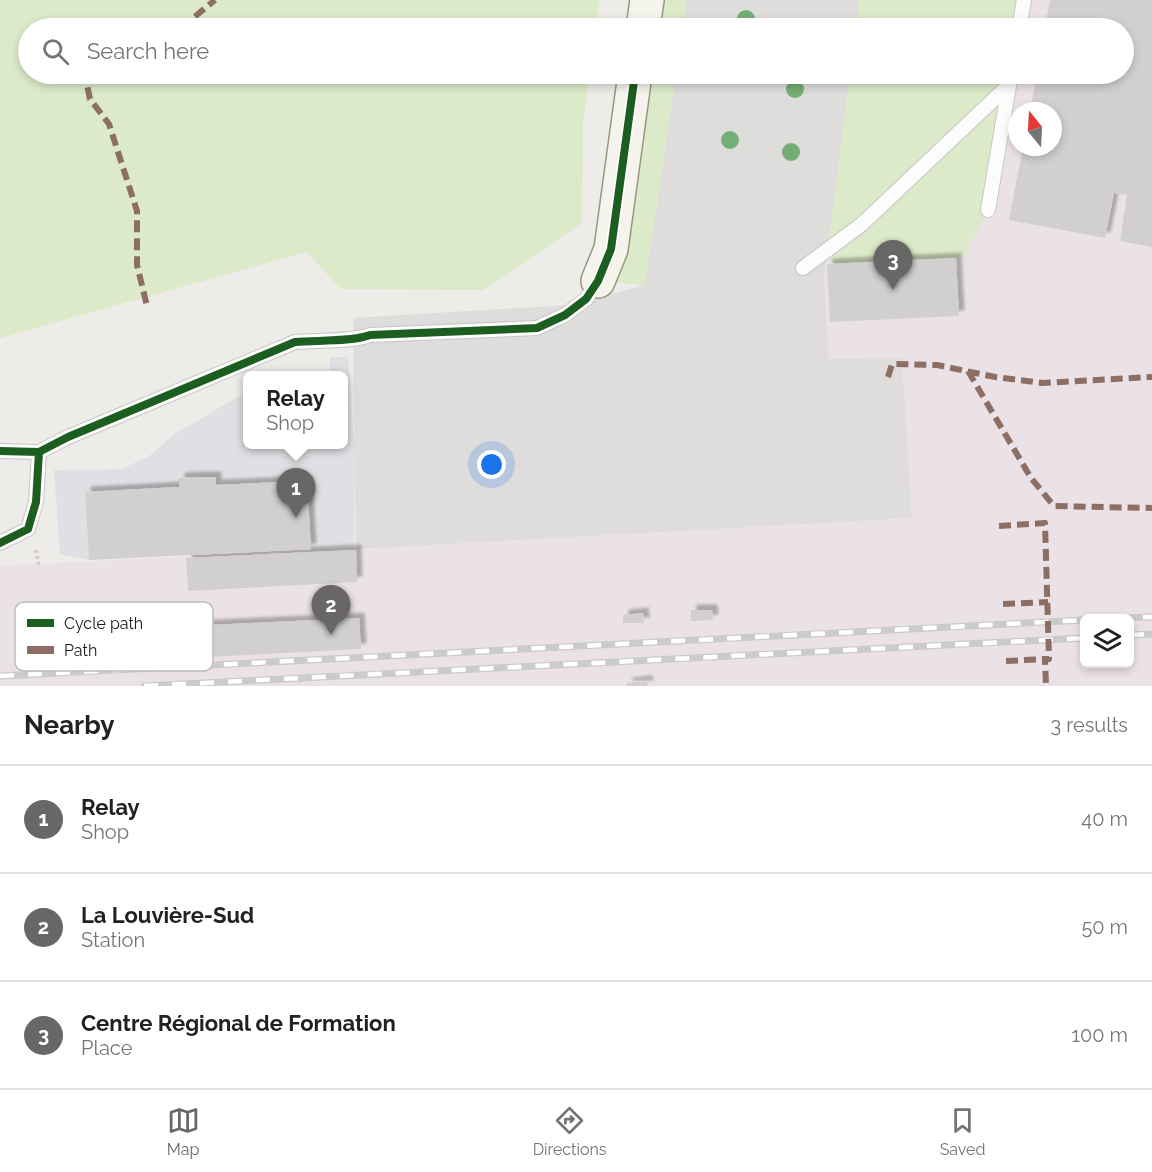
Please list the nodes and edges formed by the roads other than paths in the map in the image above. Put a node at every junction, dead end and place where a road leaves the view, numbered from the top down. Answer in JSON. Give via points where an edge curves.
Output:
{"nodes":[{"id":1,"x":647,"y":0,"type":"edge"},
{"id":2,"x":1024,"y":0,"type":"edge"},
{"id":3,"x":644,"y":18,"type":"edge"},
{"id":4,"x":1021,"y":18,"type":"edge"},
{"id":5,"x":634,"y":84,"type":"edge"},
{"id":6,"x":1005,"y":84,"type":"edge"},
{"id":7,"x":1009,"y":84,"type":"edge"},
{"id":8,"x":988,"y":210,"type":"dead end"},
{"id":9,"x":803,"y":268,"type":"dead end"},
{"id":10,"x":598,"y":281,"type":"joint"},
{"id":11,"x":0,"y":451,"type":"edge"},
{"id":12,"x":39,"y":452,"type":"junction"},
{"id":13,"x":0,"y":543,"type":"edge"}],
"edges":[{"from":1,"to":3,"type":"street"},
{"from":2,"to":4,"type":"lane"},
{"from":5,"to":10,"type":"street","via":[[610,249]]},
{"from":6,"to":9,"type":"lane","via":[[862,224]]},
{"from":7,"to":8,"type":"lane"},
{"from":10,"to":12,"type":"lane","via":[[586,299],[565,315],[537,328],[295,342],[68,436]]},
{"from":11,"to":12,"type":"lane"},
{"from":12,"to":13,"type":"lane","via":[[36,502],[28,529]]}]}
